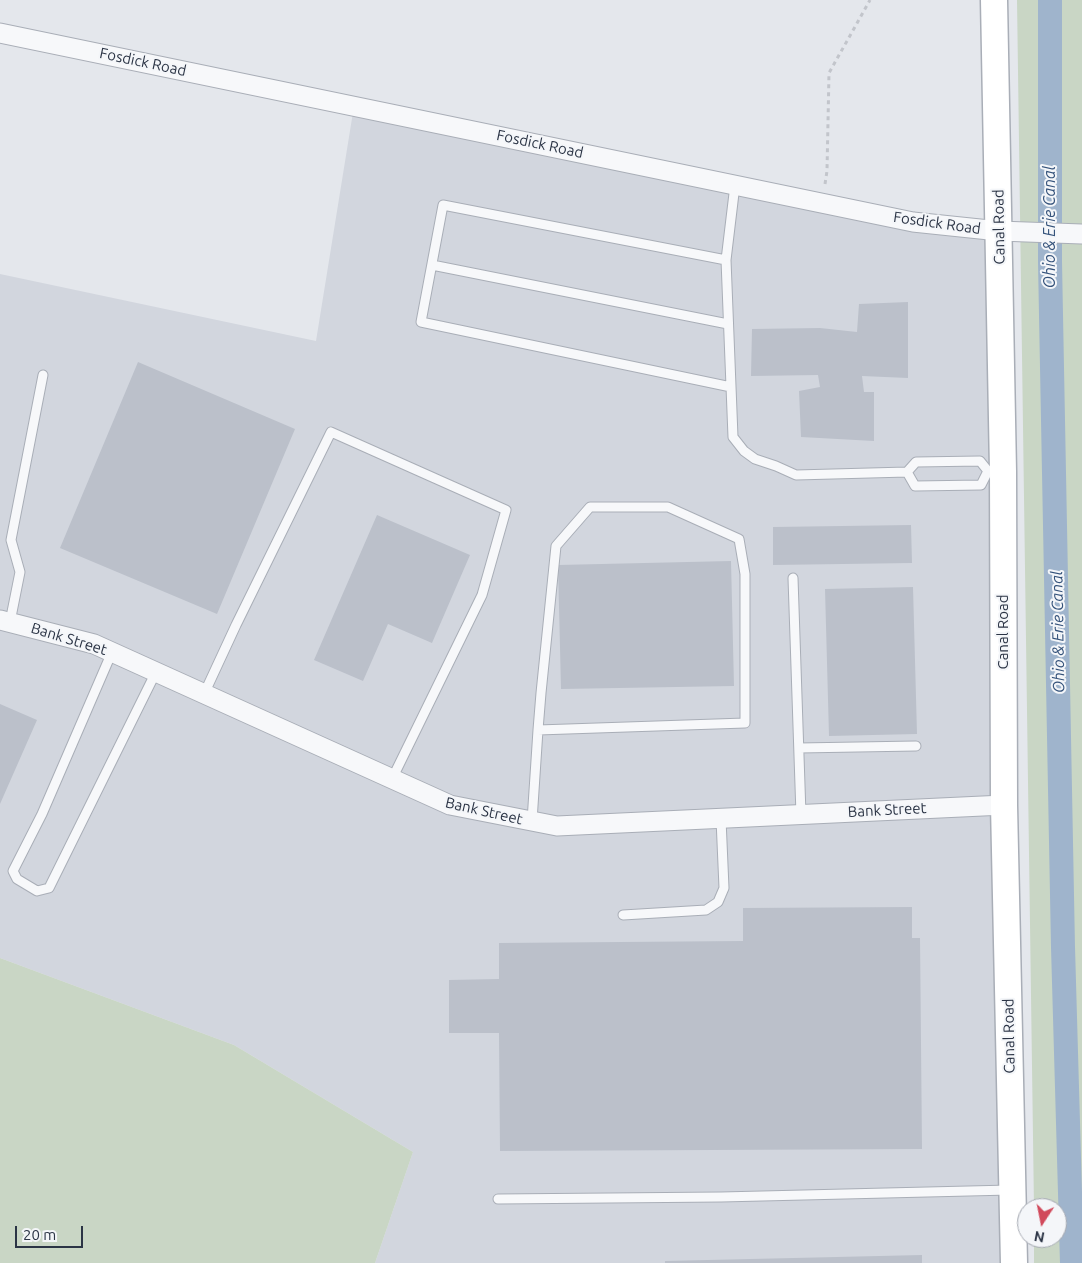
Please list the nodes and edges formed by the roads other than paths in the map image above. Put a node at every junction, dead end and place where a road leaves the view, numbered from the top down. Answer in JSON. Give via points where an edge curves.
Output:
{"nodes":[{"id":1,"x":994,"y":0,"type":"edge"},
{"id":2,"x":0,"y":32,"type":"edge"},
{"id":3,"x":735,"y":185,"type":"junction"},
{"id":4,"x":999,"y":231,"type":"junction"},
{"id":5,"x":1082,"y":234,"type":"edge"},
{"id":6,"x":726,"y":260,"type":"junction"},
{"id":7,"x":432,"y":265,"type":"junction"},
{"id":8,"x":728,"y":324,"type":"junction"},
{"id":9,"x":43,"y":375,"type":"dead end"},
{"id":10,"x":731,"y":387,"type":"junction"},
{"id":11,"x":995,"y":471,"type":"junction"},
{"id":12,"x":907,"y":472,"type":"junction"},
{"id":13,"x":793,"y":578,"type":"dead end"},
{"id":14,"x":5,"y":621,"type":"edge"},
{"id":15,"x":112,"y":652,"type":"junction"},
{"id":16,"x":156,"y":672,"type":"junction"},
{"id":17,"x":204,"y":694,"type":"junction"},
{"id":18,"x":538,"y":730,"type":"junction"},
{"id":19,"x":916,"y":746,"type":"dead end"},
{"id":20,"x":799,"y":748,"type":"junction"},
{"id":21,"x":392,"y":779,"type":"junction"},
{"id":22,"x":1004,"y":805,"type":"junction"},
{"id":23,"x":801,"y":815,"type":"junction"},
{"id":24,"x":721,"y":818,"type":"junction"},
{"id":25,"x":532,"y":821,"type":"junction"},
{"id":26,"x":623,"y":915,"type":"dead end"},
{"id":27,"x":1012,"y":1190,"type":"junction"},
{"id":28,"x":498,"y":1199,"type":"dead end"},
{"id":29,"x":1014,"y":1263,"type":"edge"}],
"edges":[{"from":1,"to":4,"type":"main road","name":"Canal Road"},
{"from":2,"to":3,"type":"street","name":"Fosdick Road"},
{"from":3,"to":4,"type":"street","name":"Fosdick Road","via":[[913,222]]},
{"from":3,"to":6,"type":"lane"},
{"from":4,"to":5,"type":"street","name":"Fosdick Road"},
{"from":4,"to":11,"type":"main road","name":"Canal Road"},
{"from":6,"to":7,"type":"lane","via":[[443,205]]},
{"from":6,"to":8,"type":"lane"},
{"from":7,"to":8,"type":"lane"},
{"from":7,"to":10,"type":"lane","via":[[421,322]]},
{"from":8,"to":10,"type":"lane"},
{"from":9,"to":14,"type":"lane","via":[[11,540],[20,572]]},
{"from":10,"to":12,"type":"lane","via":[[733,437],[755,459],[796,475]]},
{"from":11,"to":12,"type":"lane","via":[[980,461],[916,462]]},
{"from":11,"to":12,"type":"lane","via":[[980,486],[915,486]]},
{"from":11,"to":22,"type":"main road","name":"Canal Road"},
{"from":13,"to":20,"type":"lane"},
{"from":14,"to":15,"type":"street","name":"Bank Street","via":[[94,644]]},
{"from":15,"to":16,"type":"street","name":"Bank Street"},
{"from":15,"to":16,"type":"lane","via":[[14,871],[17,879],[37,891],[49,888]]},
{"from":16,"to":17,"type":"street","name":"Bank Street"},
{"from":17,"to":21,"type":"street","name":"Bank Street"},
{"from":17,"to":21,"type":"lane","via":[[331,432],[506,510],[482,596]]},
{"from":18,"to":18,"type":"lane","via":[[556,546],[590,507],[668,506],[739,540],[745,574],[745,723]]},
{"from":18,"to":25,"type":"lane"},
{"from":19,"to":20,"type":"lane"},
{"from":20,"to":23,"type":"lane"},
{"from":21,"to":25,"type":"street","name":"Bank Street","via":[[450,806]]},
{"from":22,"to":23,"type":"street","name":"Bank Street"},
{"from":22,"to":27,"type":"main road","name":"Canal Road"},
{"from":23,"to":24,"type":"street","name":"Bank Street"},
{"from":24,"to":25,"type":"street","name":"Bank Street","via":[[557,826]]},
{"from":24,"to":26,"type":"lane","via":[[724,888],[718,902],[706,910]]},
{"from":27,"to":28,"type":"lane"},
{"from":27,"to":29,"type":"main road","name":"Canal Road"}]}
